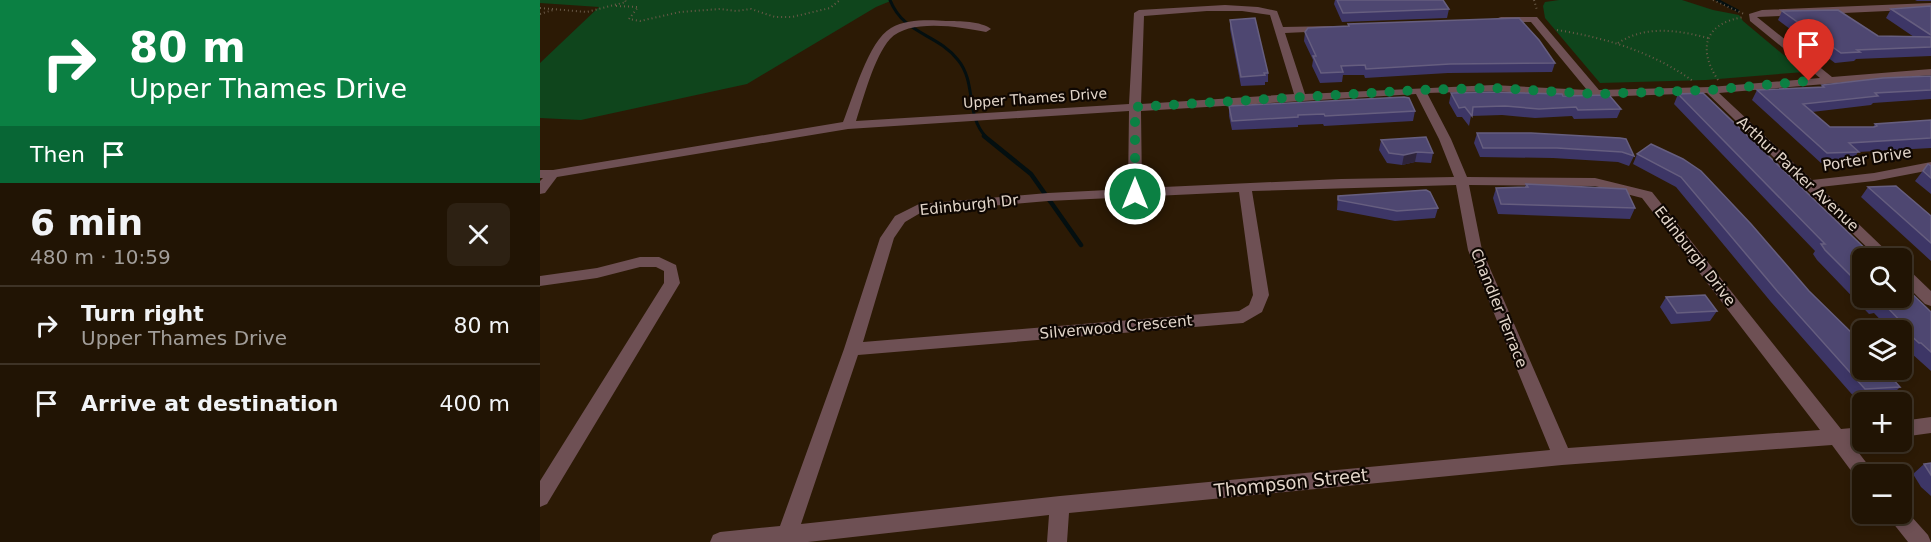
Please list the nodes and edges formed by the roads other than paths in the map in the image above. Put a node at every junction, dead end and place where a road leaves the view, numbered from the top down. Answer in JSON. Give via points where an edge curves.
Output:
{"nodes":[{"id":1,"x":1931,"y":6,"type":"edge"},
{"id":2,"x":1488,"y":21,"type":"edge"},
{"id":3,"x":1338,"y":27,"type":"edge"},
{"id":4,"x":986,"y":29,"type":"dead end"},
{"id":5,"x":1280,"y":30,"type":"junction"},
{"id":6,"x":1931,"y":72,"type":"edge"},
{"id":7,"x":1828,"y":79,"type":"junction"},
{"id":8,"x":1420,"y":90,"type":"junction"},
{"id":9,"x":1706,"y":91,"type":"junction"},
{"id":10,"x":1596,"y":94,"type":"junction"},
{"id":11,"x":1300,"y":96,"type":"junction"},
{"id":12,"x":1135,"y":107,"type":"junction"},
{"id":13,"x":848,"y":125,"type":"junction"},
{"id":14,"x":1931,"y":166,"type":"edge"},
{"id":15,"x":547,"y":174,"type":"edge"},
{"id":16,"x":1462,"y":181,"type":"junction"},
{"id":17,"x":1341,"y":183,"type":"joint"},
{"id":18,"x":1808,"y":184,"type":"junction"},
{"id":19,"x":1245,"y":188,"type":"junction"},
{"id":20,"x":540,"y":190,"type":"edge"},
{"id":21,"x":1135,"y":194,"type":"junction"},
{"id":22,"x":1876,"y":248,"type":"edge"},
{"id":23,"x":540,"y":281,"type":"edge"},
{"id":24,"x":1912,"y":282,"type":"edge"},
{"id":25,"x":1931,"y":300,"type":"edge"},
{"id":26,"x":852,"y":349,"type":"junction"},
{"id":27,"x":1931,"y":426,"type":"edge"},
{"id":28,"x":1912,"y":428,"type":"edge"},
{"id":29,"x":1852,"y":436,"type":"edge"},
{"id":30,"x":1837,"y":438,"type":"junction"},
{"id":31,"x":1562,"y":457,"type":"junction"},
{"id":32,"x":1857,"y":464,"type":"edge"},
{"id":33,"x":540,"y":498,"type":"edge"},
{"id":34,"x":1060,"y":505,"type":"junction"},
{"id":35,"x":1905,"y":524,"type":"edge"},
{"id":36,"x":785,"y":539,"type":"edge"},
{"id":37,"x":720,"y":542,"type":"edge"},
{"id":38,"x":1057,"y":542,"type":"edge"},
{"id":39,"x":1921,"y":542,"type":"edge"}],
"edges":[{"from":1,"to":7,"type":"street","via":[[1752,16]]},
{"from":2,"to":10,"type":"street","via":[[1534,19]]},
{"from":3,"to":5,"type":"street"},
{"from":4,"to":13,"type":"street","via":[[942,23],[900,28],[888,34]]},
{"from":5,"to":11,"type":"street"},
{"from":5,"to":12,"type":"street","via":[[1274,14],[1257,8],[1139,13]]},
{"from":6,"to":7,"type":"street","name":"Upper Thames Drive"},
{"from":7,"to":9,"type":"street","name":"Upper Thames Drive"},
{"from":8,"to":10,"type":"street","name":"Upper Thames Drive","via":[[1493,88]]},
{"from":8,"to":11,"type":"street","name":"Upper Thames Drive"},
{"from":8,"to":16,"type":"street","name":"Chandler Terrace"},
{"from":9,"to":10,"type":"street","name":"Upper Thames Drive"},
{"from":9,"to":18,"type":"street","name":"Arthur Parker Avenue"},
{"from":11,"to":12,"type":"street","name":"Upper Thames Drive"},
{"from":12,"to":13,"type":"street","name":"Upper Thames Drive"},
{"from":12,"to":21,"type":"street"},
{"from":13,"to":15,"type":"street","name":"Upper Thames Drive"},
{"from":14,"to":18,"type":"street","name":"Porter Drive"},
{"from":15,"to":20,"type":"street"},
{"from":16,"to":17,"type":"street","name":"Edinburgh Drive"},
{"from":16,"to":30,"type":"street","name":"Edinburgh Drive","via":[[1595,182],[1647,195]]},
{"from":16,"to":31,"type":"street","name":"Chandler Terrace","via":[[1475,250]]},
{"from":17,"to":19,"type":"street","name":"Edinburgh Dr"},
{"from":18,"to":22,"type":"street","name":"Arthur Parker Avenue"},
{"from":19,"to":21,"type":"street","name":"Edinburgh Dr"},
{"from":19,"to":26,"type":"street","name":"Silverwood Crescent","via":[[1261,296],[1256,308],[1242,317]]},
{"from":21,"to":26,"type":"street","name":"Edinburgh Dr","via":[[919,208],[900,219],[887,238]]},
{"from":23,"to":33,"type":"street","via":[[659,262],[671,269],[672,283]]},
{"from":24,"to":25,"type":"street"},
{"from":26,"to":36,"type":"street","name":"Edinburgh Dr"},
{"from":27,"to":28,"type":"street"},
{"from":29,"to":30,"type":"street","name":"Thompson Street"},
{"from":30,"to":31,"type":"street","name":"Thompson Street"},
{"from":30,"to":32,"type":"street","name":"Edinburgh Drive"},
{"from":31,"to":34,"type":"street","name":"Thompson Street"},
{"from":34,"to":36,"type":"street","name":"Thompson Street"},
{"from":34,"to":38,"type":"street"},
{"from":35,"to":39,"type":"street"},
{"from":36,"to":37,"type":"street","name":"Thompson Street"}]}
